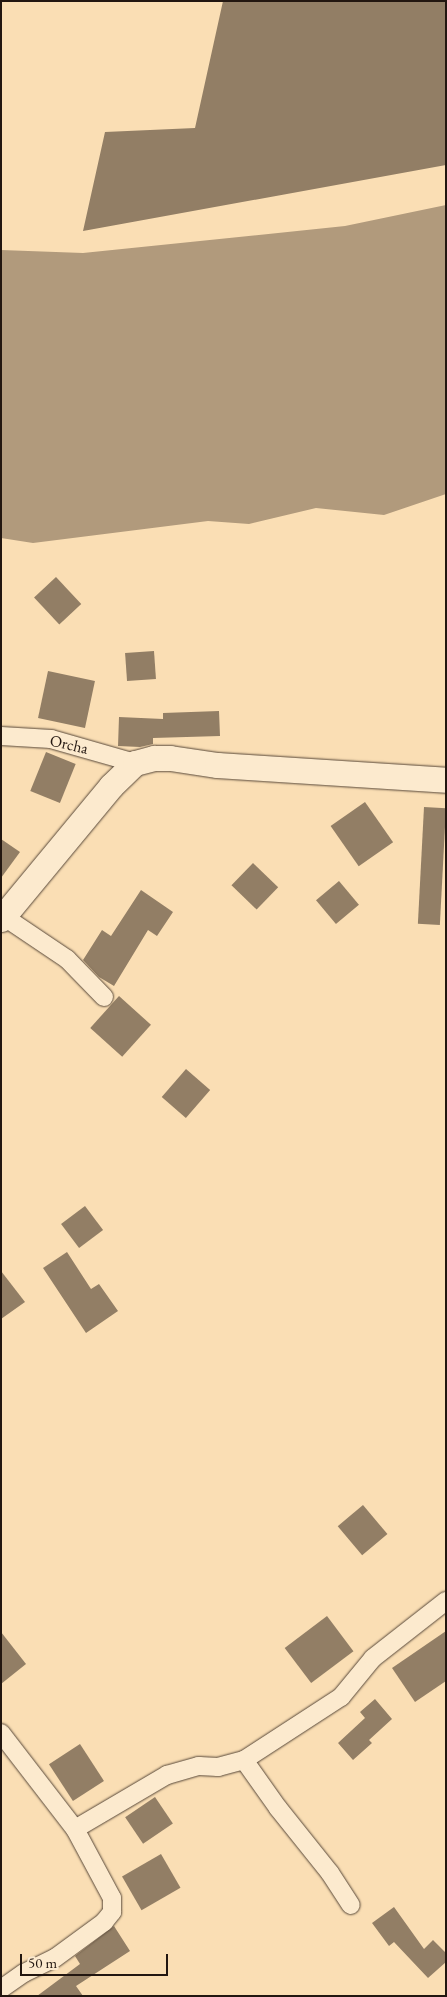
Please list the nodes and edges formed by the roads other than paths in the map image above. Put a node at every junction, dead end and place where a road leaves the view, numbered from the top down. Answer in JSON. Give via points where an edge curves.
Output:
{"nodes":[{"id":1,"x":1,"y":736,"type":"edge"},
{"id":2,"x":135,"y":762,"type":"junction"},
{"id":3,"x":446,"y":780,"type":"edge"},
{"id":4,"x":2,"y":917,"type":"edge"},
{"id":5,"x":104,"y":997,"type":"dead end"},
{"id":6,"x":446,"y":1601,"type":"edge"},
{"id":7,"x":1,"y":1734,"type":"edge"},
{"id":8,"x":244,"y":1760,"type":"junction"},
{"id":9,"x":75,"y":1829,"type":"junction"},
{"id":10,"x":351,"y":1904,"type":"dead end"},
{"id":11,"x":1,"y":1990,"type":"edge"}],
"edges":[{"from":1,"to":2,"type":"street","name":"Orcha","via":[[51,739]]},
{"from":2,"to":3,"type":"main road","via":[[170,758],[217,765]]},
{"from":2,"to":4,"type":"main road","via":[[111,786]]},
{"from":4,"to":5,"type":"street","via":[[67,960]]},
{"from":6,"to":8,"type":"street","via":[[373,1658],[341,1697]]},
{"from":7,"to":9,"type":"street"},
{"from":8,"to":9,"type":"street","via":[[218,1767],[199,1766],[167,1775]]},
{"from":8,"to":10,"type":"street"},
{"from":9,"to":11,"type":"street","via":[[112,1898],[112,1912],[104,1922],[55,1958],[24,1973]]}]}
